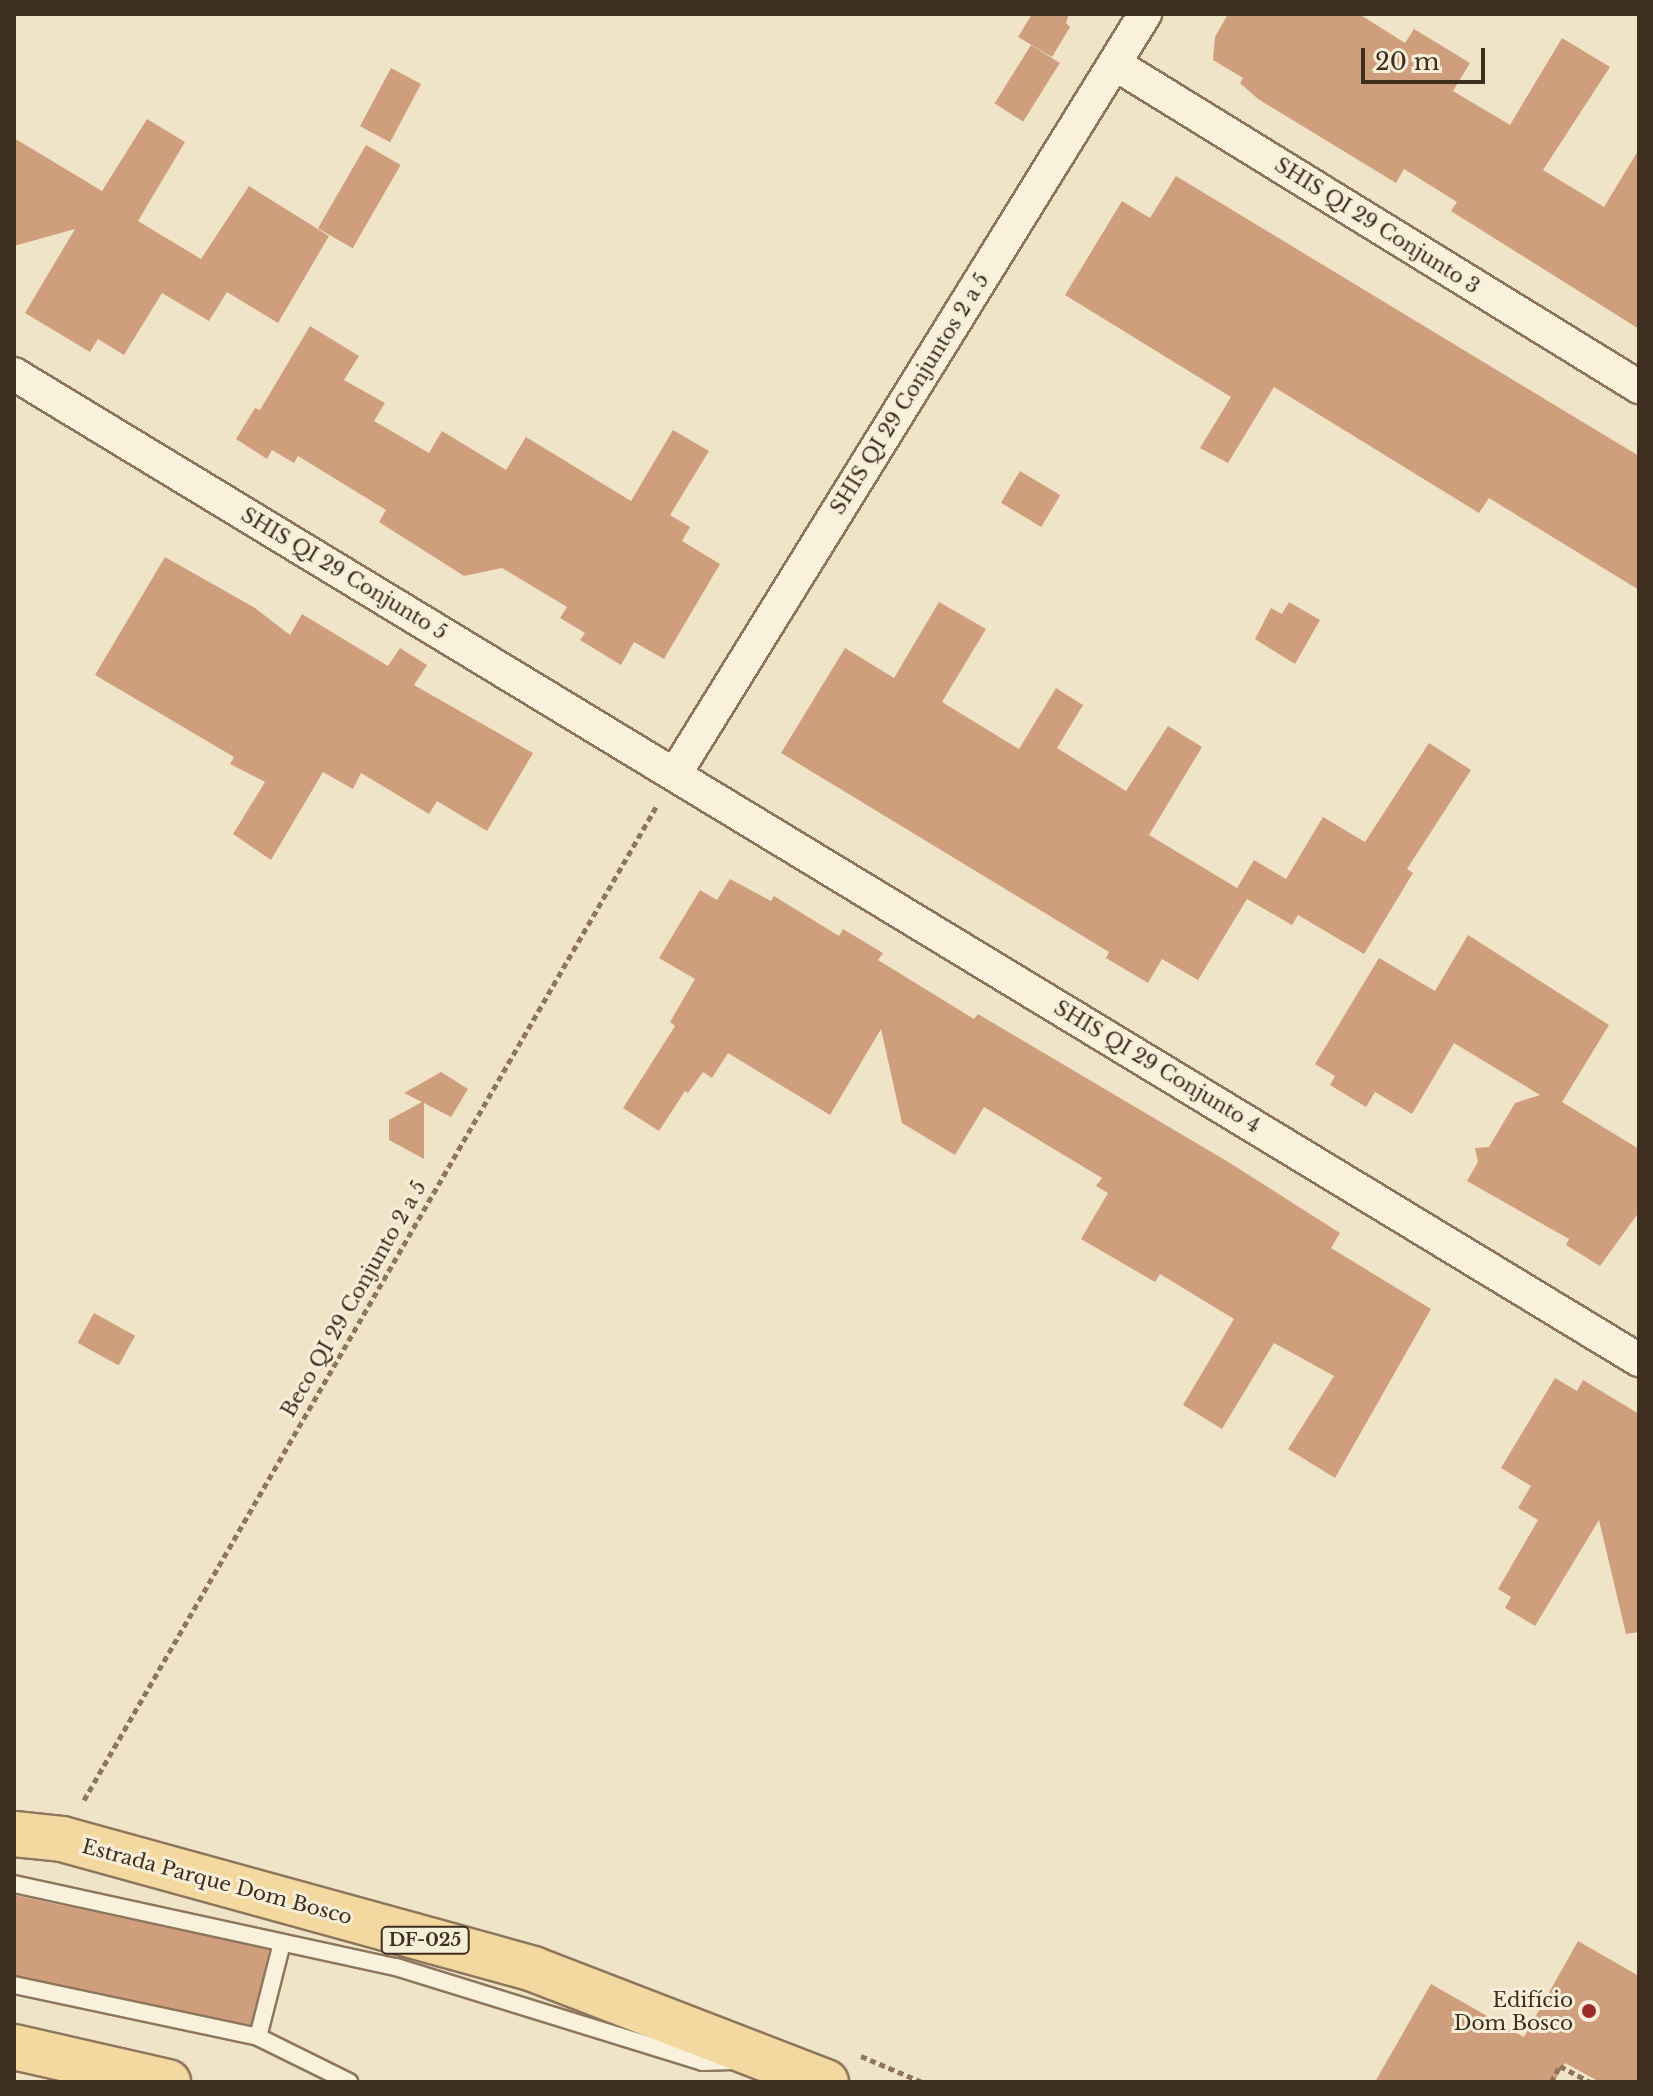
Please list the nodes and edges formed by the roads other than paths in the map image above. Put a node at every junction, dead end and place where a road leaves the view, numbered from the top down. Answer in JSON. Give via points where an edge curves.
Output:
{"nodes":[{"id":1,"x":1145,"y":14,"type":"edge"},
{"id":2,"x":1115,"y":64,"type":"junction"},
{"id":3,"x":14,"y":374,"type":"edge"},
{"id":4,"x":1639,"y":387,"type":"edge"},
{"id":5,"x":675,"y":774,"type":"junction"},
{"id":6,"x":1639,"y":1360,"type":"edge"},
{"id":7,"x":14,"y":1834,"type":"edge"},
{"id":8,"x":14,"y":1884,"type":"edge"},
{"id":9,"x":282,"y":1943,"type":"junction"},
{"id":10,"x":14,"y":1985,"type":"edge"},
{"id":11,"x":258,"y":2037,"type":"junction"},
{"id":12,"x":14,"y":2047,"type":"edge"},
{"id":13,"x":771,"y":2059,"type":"junction"},
{"id":14,"x":168,"y":2082,"type":"edge"},
{"id":15,"x":349,"y":2082,"type":"edge"},
{"id":16,"x":826,"y":2082,"type":"edge"}],
"edges":[{"from":1,"to":2,"type":"street","name":"SHIS QI 29 Conjuntos 2 a 5"},
{"from":2,"to":4,"type":"street","name":"SHIS QI 29 Conjunto 3"},
{"from":2,"to":5,"type":"street","name":"SHIS QI 29 Conjuntos 2 a 5"},
{"from":3,"to":5,"type":"street","name":"SHIS QI 29 Conjunto 5"},
{"from":5,"to":6,"type":"street","name":"SHIS QI 29 Conjunto 4"},
{"from":7,"to":13,"type":"main road","name":"Estrada Parque Dom Bosco","number":"DF-025","via":[[62,1839],[533,1969]]},
{"from":8,"to":9,"type":"lane"},
{"from":9,"to":11,"type":"lane"},
{"from":9,"to":13,"type":"lane","via":[[396,1967],[702,2062]]},
{"from":10,"to":11,"type":"lane"},
{"from":11,"to":15,"type":"lane"},
{"from":12,"to":14,"type":"main road"},
{"from":13,"to":16,"type":"main road","name":"Estrada Parque Dom Bosco","number":"DF-025"}]}
